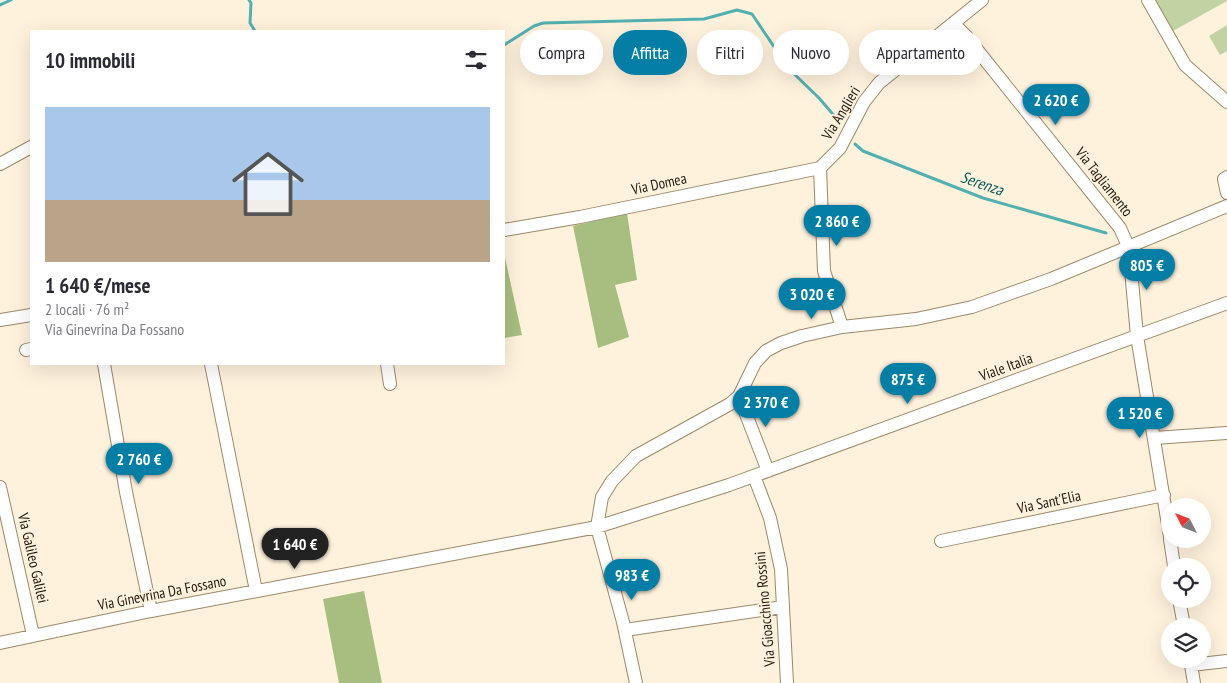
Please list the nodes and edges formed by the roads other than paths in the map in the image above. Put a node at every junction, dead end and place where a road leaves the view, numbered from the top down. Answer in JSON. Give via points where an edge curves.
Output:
{"nodes":[{"id":1,"x":982,"y":0,"type":"edge"},
{"id":2,"x":1148,"y":0,"type":"edge"},
{"id":3,"x":954,"y":24,"type":"junction"},
{"id":4,"x":1227,"y":102,"type":"edge"},
{"id":5,"x":30,"y":148,"type":"edge"},
{"id":6,"x":0,"y":164,"type":"edge"},
{"id":7,"x":820,"y":168,"type":"junction"},
{"id":8,"x":1227,"y":177,"type":"edge"},
{"id":9,"x":1227,"y":193,"type":"edge"},
{"id":10,"x":1223,"y":211,"type":"edge"},
{"id":11,"x":505,"y":230,"type":"edge"},
{"id":12,"x":1129,"y":248,"type":"junction"},
{"id":13,"x":1227,"y":303,"type":"edge"},
{"id":14,"x":30,"y":314,"type":"edge"},
{"id":15,"x":0,"y":320,"type":"edge"},
{"id":16,"x":842,"y":327,"type":"junction"},
{"id":17,"x":1137,"y":336,"type":"junction"},
{"id":18,"x":104,"y":365,"type":"edge"},
{"id":19,"x":211,"y":365,"type":"edge"},
{"id":20,"x":387,"y":365,"type":"edge"},
{"id":21,"x":390,"y":384,"type":"dead end"},
{"id":22,"x":739,"y":396,"type":"junction"},
{"id":23,"x":1227,"y":433,"type":"edge"},
{"id":24,"x":1154,"y":438,"type":"junction"},
{"id":25,"x":768,"y":471,"type":"junction"},
{"id":26,"x":754,"y":476,"type":"junction"},
{"id":27,"x":0,"y":487,"type":"edge"},
{"id":28,"x":1164,"y":495,"type":"junction"},
{"id":29,"x":1164,"y":498,"type":"edge"},
{"id":30,"x":597,"y":527,"type":"junction"},
{"id":31,"x":940,"y":541,"type":"dead end"},
{"id":32,"x":256,"y":591,"type":"junction"},
{"id":33,"x":783,"y":607,"type":"junction"},
{"id":34,"x":151,"y":611,"type":"junction"},
{"id":35,"x":625,"y":630,"type":"junction"},
{"id":36,"x":33,"y":635,"type":"junction"},
{"id":37,"x":0,"y":643,"type":"edge"},
{"id":38,"x":1211,"y":661,"type":"edge"},
{"id":39,"x":1227,"y":661,"type":"edge"},
{"id":40,"x":1191,"y":668,"type":"edge"},
{"id":41,"x":636,"y":683,"type":"edge"},
{"id":42,"x":788,"y":683,"type":"edge"},
{"id":43,"x":1194,"y":683,"type":"edge"}],
"edges":[{"from":1,"to":3,"type":"street","name":"Via Anglieri"},
{"from":2,"to":4,"type":"street","via":[[1185,65]]},
{"from":3,"to":7,"type":"street","name":"Via Anglieri","via":[[879,83],[864,102],[840,148]]},
{"from":3,"to":12,"type":"street","name":"Via Tagliamento","via":[[1120,228]]},
{"from":5,"to":6,"type":"street"},
{"from":7,"to":11,"type":"street","name":"Via Domea","via":[[589,216]]},
{"from":7,"to":16,"type":"street","via":[[824,271]]},
{"from":8,"to":9,"type":"street","via":[[1224,179]]},
{"from":10,"to":12,"type":"street"},
{"from":12,"to":16,"type":"street","via":[[972,307],[916,319]]},
{"from":12,"to":17,"type":"street"},
{"from":13,"to":17,"type":"street","name":"Viale Italia"},
{"from":14,"to":15,"type":"street"},
{"from":16,"to":22,"type":"street","via":[[802,336],[766,351],[755,363]]},
{"from":17,"to":24,"type":"street"},
{"from":17,"to":25,"type":"street","name":"Viale Italia"},
{"from":18,"to":34,"type":"street"},
{"from":19,"to":32,"type":"street"},
{"from":20,"to":21,"type":"street"},
{"from":22,"to":25,"type":"street"},
{"from":22,"to":30,"type":"street","via":[[636,456],[612,481],[602,497]]},
{"from":23,"to":24,"type":"street"},
{"from":24,"to":28,"type":"street"},
{"from":25,"to":26,"type":"street","name":"Viale Italia"},
{"from":26,"to":30,"type":"street","name":"Viale Italia"},
{"from":26,"to":33,"type":"street","name":"Via Gioacchino Rossini","via":[[770,518],[781,570]]},
{"from":27,"to":36,"type":"street","name":"Via Galileo Galilei"},
{"from":28,"to":29,"type":"street"},
{"from":28,"to":31,"type":"street","name":"Via Sant'Elia"},
{"from":30,"to":32,"type":"street","name":"Via Ginevrina Da Fossano"},
{"from":30,"to":35,"type":"street"},
{"from":32,"to":34,"type":"street","name":"Via Ginevrina Da Fossano"},
{"from":33,"to":35,"type":"street"},
{"from":33,"to":42,"type":"street","name":"Via Gioacchino Rossini"},
{"from":34,"to":36,"type":"street","name":"Via Ginevrina Da Fossano"},
{"from":35,"to":41,"type":"street"},
{"from":36,"to":37,"type":"street","name":"Via Ginevrina Da Fossano"},
{"from":38,"to":39,"type":"street"},
{"from":40,"to":43,"type":"street"}]}
